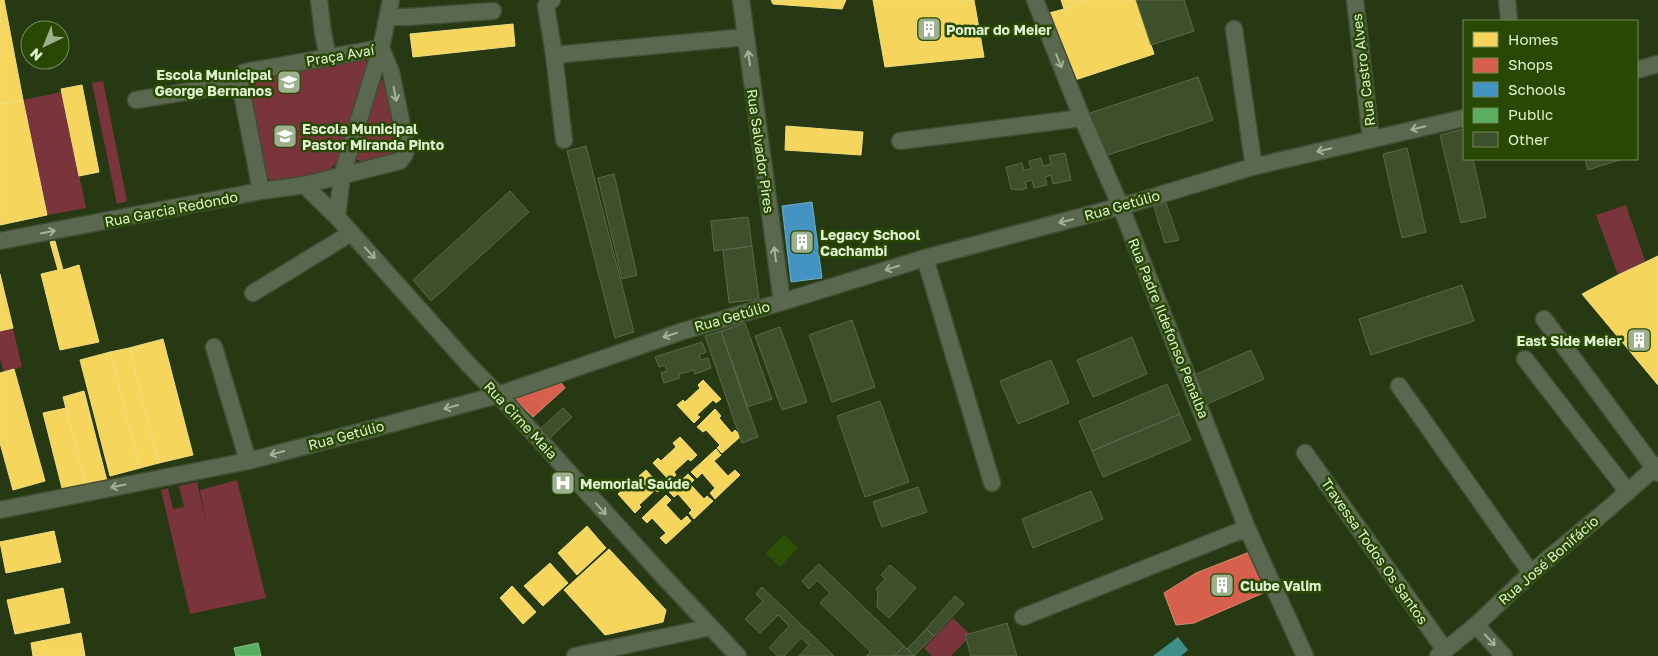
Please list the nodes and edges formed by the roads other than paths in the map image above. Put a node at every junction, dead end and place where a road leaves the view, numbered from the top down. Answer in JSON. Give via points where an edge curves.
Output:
{"nodes":[{"id":1,"x":320,"y":0,"type":"edge"},
{"id":2,"x":391,"y":0,"type":"edge"},
{"id":3,"x":552,"y":0,"type":"edge"},
{"id":4,"x":742,"y":0,"type":"edge"},
{"id":5,"x":1034,"y":0,"type":"edge"},
{"id":6,"x":1355,"y":0,"type":"edge"},
{"id":7,"x":1506,"y":0,"type":"edge"},
{"id":8,"x":493,"y":11,"type":"dead end"},
{"id":9,"x":388,"y":17,"type":"junction"},
{"id":10,"x":1509,"y":20,"type":"edge"},
{"id":11,"x":1234,"y":29,"type":"dead end"},
{"id":12,"x":746,"y":37,"type":"junction"},
{"id":13,"x":381,"y":48,"type":"junction"},
{"id":14,"x":554,"y":55,"type":"junction"},
{"id":15,"x":328,"y":57,"type":"junction"},
{"id":16,"x":1658,"y":64,"type":"edge"},
{"id":17,"x":1638,"y":70,"type":"edge"},
{"id":18,"x":240,"y":83,"type":"junction"},
{"id":19,"x":136,"y":100,"type":"dead end"},
{"id":20,"x":1082,"y":118,"type":"junction"},
{"id":21,"x":1463,"y":118,"type":"edge"},
{"id":22,"x":1371,"y":139,"type":"junction"},
{"id":23,"x":564,"y":140,"type":"dead end"},
{"id":24,"x":900,"y":141,"type":"dead end"},
{"id":25,"x":1252,"y":167,"type":"junction"},
{"id":26,"x":342,"y":175,"type":"junction"},
{"id":27,"x":304,"y":184,"type":"junction"},
{"id":28,"x":261,"y":191,"type":"junction"},
{"id":29,"x":1120,"y":205,"type":"junction"},
{"id":30,"x":337,"y":217,"type":"junction"},
{"id":31,"x":351,"y":233,"type":"junction"},
{"id":32,"x":0,"y":241,"type":"edge"},
{"id":33,"x":925,"y":258,"type":"junction"},
{"id":34,"x":253,"y":294,"type":"dead end"},
{"id":35,"x":782,"y":302,"type":"junction"},
{"id":36,"x":1544,"y":319,"type":"dead end"},
{"id":37,"x":214,"y":347,"type":"dead end"},
{"id":38,"x":1525,"y":359,"type":"dead end"},
{"id":39,"x":1399,"y":386,"type":"dead end"},
{"id":40,"x":498,"y":395,"type":"junction"},
{"id":41,"x":1305,"y":453,"type":"dead end"},
{"id":42,"x":248,"y":461,"type":"junction"},
{"id":43,"x":1657,"y":469,"type":"edge"},
{"id":44,"x":992,"y":483,"type":"dead end"},
{"id":45,"x":1628,"y":492,"type":"junction"},
{"id":46,"x":0,"y":510,"type":"edge"},
{"id":47,"x":1247,"y":528,"type":"junction"},
{"id":48,"x":1531,"y":573,"type":"junction"},
{"id":49,"x":1023,"y":618,"type":"dead end"},
{"id":50,"x":1476,"y":625,"type":"junction"},
{"id":51,"x":711,"y":627,"type":"junction"},
{"id":52,"x":1442,"y":653,"type":"edge"},
{"id":53,"x":576,"y":656,"type":"edge"},
{"id":54,"x":738,"y":656,"type":"edge"},
{"id":55,"x":1305,"y":656,"type":"edge"},
{"id":56,"x":1504,"y":656,"type":"edge"}],
"edges":[{"from":1,"to":15,"type":"street"},
{"from":2,"to":9,"type":"street"},
{"from":3,"to":14,"type":"street","via":[[546,6]]},
{"from":4,"to":12,"type":"street","name":"Rua Salvador Pires"},
{"from":5,"to":20,"type":"street","name":"Rua Padre Ildefonso Penalba","one_way":true},
{"from":6,"to":22,"type":"street","name":"Rua Castro Alves"},
{"from":7,"to":10,"type":"street"},
{"from":8,"to":9,"type":"street"},
{"from":9,"to":13,"type":"street"},
{"from":11,"to":25,"type":"street"},
{"from":12,"to":14,"type":"street"},
{"from":35,"to":12,"type":"street","name":"Rua Salvador Pires","one_way":true},
{"from":13,"to":15,"type":"street","name":"Praça Avaí"},
{"from":13,"to":26,"type":"street"},
{"from":13,"to":26,"type":"street","name":"Praça Avaí","one_way":true,"via":[[391,72],[406,145],[405,154],[400,161]]},
{"from":14,"to":23,"type":"street"},
{"from":15,"to":18,"type":"street","name":"Praça Avaí","via":[[243,73]]},
{"from":16,"to":17,"type":"street"},
{"from":18,"to":19,"type":"street"},
{"from":18,"to":28,"type":"street"},
{"from":20,"to":24,"type":"street"},
{"from":20,"to":29,"type":"street","name":"Rua Padre Ildefonso Penalba"},
{"from":21,"to":22,"type":"street","name":"Rua Getúlio","one_way":true},
{"from":22,"to":25,"type":"street","name":"Rua Getúlio","one_way":true},
{"from":25,"to":29,"type":"street","name":"Rua Getúlio"},
{"from":26,"to":27,"type":"street","name":"Rua Garcia Redondo"},
{"from":26,"to":30,"type":"street"},
{"from":27,"to":28,"type":"street","name":"Rua Garcia Redondo"},
{"from":27,"to":30,"type":"street","name":"Rua Cirne Maia"},
{"from":32,"to":28,"type":"street","name":"Rua Garcia Redondo","one_way":true},
{"from":29,"to":33,"type":"street","name":"Rua Getúlio","one_way":true},
{"from":29,"to":47,"type":"street","name":"Rua Padre Ildefonso Penalba"},
{"from":30,"to":31,"type":"street","name":"Rua Cirne Maia"},
{"from":31,"to":34,"type":"street"},
{"from":31,"to":40,"type":"street","name":"Rua Cirne Maia","one_way":true},
{"from":33,"to":35,"type":"street","name":"Rua Getúlio","one_way":true},
{"from":33,"to":44,"type":"street"},
{"from":35,"to":40,"type":"street","name":"Rua Getúlio","one_way":true,"via":[[606,356]]},
{"from":36,"to":43,"type":"street"},
{"from":37,"to":42,"type":"street"},
{"from":38,"to":45,"type":"street"},
{"from":39,"to":48,"type":"street"},
{"from":40,"to":42,"type":"street","name":"Rua Getúlio","one_way":true},
{"from":40,"to":51,"type":"street","name":"Rua Cirne Maia","one_way":true},
{"from":41,"to":52,"type":"street","name":"Travessa Todos Os Santos"},
{"from":42,"to":46,"type":"street","name":"Rua Getúlio","one_way":true},
{"from":43,"to":45,"type":"street","name":"Rua José Bonifácio"},
{"from":45,"to":48,"type":"street","name":"Rua José Bonifácio"},
{"from":47,"to":49,"type":"street"},
{"from":47,"to":55,"type":"street","name":"Rua Padre Ildefonso Penalba"},
{"from":48,"to":50,"type":"street","name":"Rua José Bonifácio"},
{"from":50,"to":52,"type":"street","name":"Rua José Bonifácio"},
{"from":50,"to":56,"type":"street","one_way":true},
{"from":51,"to":53,"type":"street"},
{"from":51,"to":54,"type":"street","name":"Rua Cirne Maia"}]}
